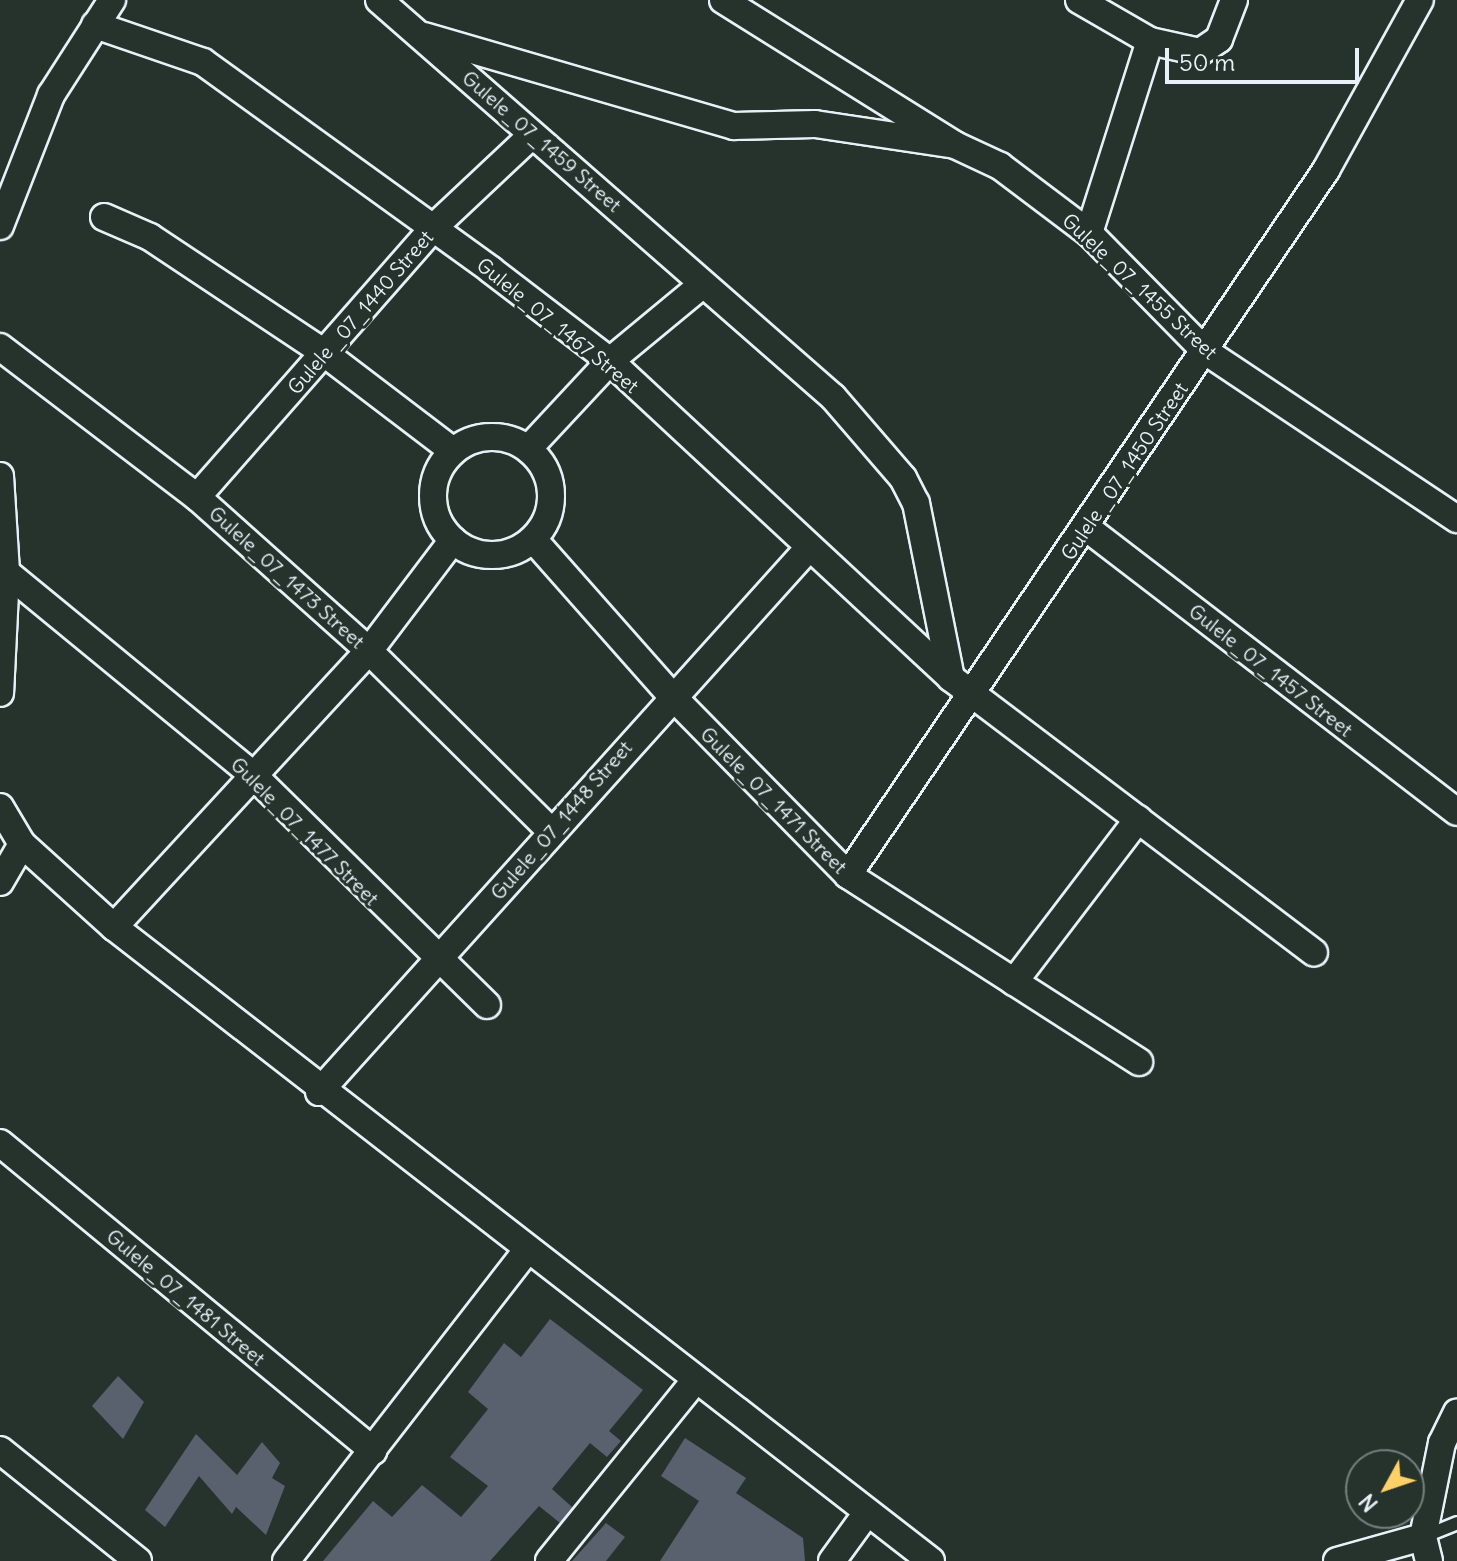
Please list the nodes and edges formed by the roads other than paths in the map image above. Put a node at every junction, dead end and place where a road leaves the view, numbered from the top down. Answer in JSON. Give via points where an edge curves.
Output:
{"nodes":[{"id":1,"x":112,"y":0,"type":"edge"},
{"id":2,"x":379,"y":0,"type":"edge"},
{"id":3,"x":723,"y":0,"type":"edge"},
{"id":4,"x":1079,"y":0,"type":"edge"},
{"id":5,"x":1234,"y":0,"type":"edge"},
{"id":6,"x":1420,"y":0,"type":"edge"},
{"id":7,"x":95,"y":25,"type":"junction"},
{"id":8,"x":424,"y":36,"type":"junction"},
{"id":9,"x":1150,"y":41,"type":"junction"},
{"id":10,"x":531,"y":136,"type":"junction"},
{"id":11,"x":955,"y":145,"type":"junction"},
{"id":12,"x":104,"y":217,"type":"dead end"},
{"id":13,"x":0,"y":226,"type":"edge"},
{"id":14,"x":433,"y":228,"type":"junction"},
{"id":15,"x":1089,"y":233,"type":"junction"},
{"id":16,"x":702,"y":285,"type":"junction"},
{"id":17,"x":0,"y":347,"type":"edge"},
{"id":18,"x":1205,"y":351,"type":"junction"},
{"id":19,"x":323,"y":352,"type":"junction"},
{"id":20,"x":610,"y":361,"type":"junction"},
{"id":21,"x":528,"y":449,"type":"junction"},
{"id":22,"x":453,"y":451,"type":"junction"},
{"id":23,"x":0,"y":476,"type":"edge"},
{"id":24,"x":197,"y":497,"type":"junction"},
{"id":25,"x":1457,"y":519,"type":"edge"},
{"id":26,"x":1087,"y":528,"type":"junction"},
{"id":27,"x":533,"y":539,"type":"junction"},
{"id":28,"x":453,"y":540,"type":"junction"},
{"id":29,"x":807,"y":550,"type":"junction"},
{"id":30,"x":6,"y":572,"type":"junction"},
{"id":31,"x":369,"y":651,"type":"junction"},
{"id":32,"x":951,"y":678,"type":"junction"},
{"id":33,"x":0,"y":693,"type":"edge"},
{"id":34,"x":973,"y":693,"type":"junction"},
{"id":35,"x":671,"y":695,"type":"junction"},
{"id":36,"x":253,"y":775,"type":"junction"},
{"id":37,"x":1452,"y":799,"type":"edge"},
{"id":38,"x":0,"y":807,"type":"edge"},
{"id":39,"x":1138,"y":819,"type":"junction"},
{"id":40,"x":552,"y":832,"type":"junction"},
{"id":41,"x":22,"y":844,"type":"junction"},
{"id":42,"x":848,"y":875,"type":"junction"},
{"id":43,"x":0,"y":882,"type":"edge"},
{"id":44,"x":114,"y":927,"type":"junction"},
{"id":45,"x":1314,"y":953,"type":"dead end"},
{"id":46,"x":435,"y":961,"type":"junction"},
{"id":47,"x":1014,"y":982,"type":"junction"},
{"id":48,"x":487,"y":1005,"type":"dead end"},
{"id":49,"x":1139,"y":1062,"type":"dead end"},
{"id":50,"x":319,"y":1092,"type":"junction"},
{"id":51,"x":0,"y":1143,"type":"edge"},
{"id":52,"x":526,"y":1252,"type":"junction"},
{"id":53,"x":693,"y":1383,"type":"junction"},
{"id":54,"x":1457,"y":1412,"type":"edge"},
{"id":55,"x":0,"y":1450,"type":"edge"},
{"id":56,"x":373,"y":1451,"type":"junction"},
{"id":57,"x":866,"y":1514,"type":"junction"},
{"id":58,"x":1457,"y":1523,"type":"edge"},
{"id":59,"x":1426,"y":1549,"type":"edge"},
{"id":60,"x":138,"y":1561,"type":"edge"},
{"id":61,"x":286,"y":1561,"type":"edge"},
{"id":62,"x":549,"y":1561,"type":"edge"},
{"id":63,"x":832,"y":1561,"type":"edge"},
{"id":64,"x":931,"y":1561,"type":"edge"},
{"id":65,"x":1337,"y":1561,"type":"edge"}],
"edges":[{"from":1,"to":7,"type":"street"},
{"from":2,"to":8,"type":"street","name":"Gulele_07_1459 Street"},
{"from":3,"to":11,"type":"street"},
{"from":4,"to":9,"type":"street"},
{"from":5,"to":9,"type":"street","via":[[1210,49]]},
{"from":6,"to":18,"type":"street","name":"Gulele _07_1450 Street","via":[[1326,170]]},
{"from":7,"to":13,"type":"street","via":[[51,95]]},
{"from":7,"to":14,"type":"street","name":"Gulele_07_1467 Street","via":[[203,62]]},
{"from":8,"to":10,"type":"street","name":"Gulele_07_1459 Street"},
{"from":8,"to":11,"type":"street","name":"Gulele_07_1455 Street","via":[[734,126],[815,124]]},
{"from":9,"to":15,"type":"street"},
{"from":10,"to":14,"type":"street","name":"Gulele _07_1440 Street"},
{"from":10,"to":16,"type":"street","name":"Gulele_07_1459 Street"},
{"from":11,"to":15,"type":"street","name":"Gulele_07_1455 Street","via":[[1000,166]]},
{"from":12,"to":19,"type":"street","via":[[150,237]]},
{"from":14,"to":19,"type":"street","name":"Gulele _07_1440 Street"},
{"from":14,"to":20,"type":"street","name":"Gulele_07_1467 Street"},
{"from":15,"to":18,"type":"street","name":"Gulele_07_1455 Street"},
{"from":16,"to":20,"type":"street"},
{"from":16,"to":32,"type":"street","name":"Gulele_07_1459 Street","via":[[833,397],[903,478],[916,503]]},
{"from":17,"to":24,"type":"street","name":"Gulele_07_1473 Street"},
{"from":18,"to":25,"type":"street","name":"Gulele_07_1455 Street"},
{"from":18,"to":26,"type":"street","name":"Gulele _07_1450 Street"},
{"from":19,"to":22,"type":"street"},
{"from":19,"to":24,"type":"street","name":"Gulele _07_1440 Street"},
{"from":20,"to":21,"type":"street"},
{"from":20,"to":29,"type":"street","name":"Gulele_07_1467 Street"},
{"from":21,"to":22,"type":"street","via":[[490,436]]},
{"from":21,"to":27,"type":"street","via":[[550,483],[545,523]]},
{"from":22,"to":28,"type":"street","via":[[441,465],[433,502]]},
{"from":23,"to":30,"type":"street"},
{"from":24,"to":31,"type":"street","name":"Gulele_07_1473 Street"},
{"from":26,"to":34,"type":"street","name":"Gulele _07_1450 Street"},
{"from":26,"to":37,"type":"street","name":"Gulele_07_1457 Street"},
{"from":27,"to":28,"type":"street","via":[[499,555]]},
{"from":27,"to":35,"type":"street","name":"Gulele_07_1471 Street"},
{"from":28,"to":31,"type":"street"},
{"from":29,"to":32,"type":"street","name":"Gulele_07_1467 Street"},
{"from":29,"to":35,"type":"street","name":"Gulele_07_1448 Street"},
{"from":30,"to":33,"type":"street"},
{"from":30,"to":36,"type":"street","name":"Gulele_07_1477 Street"},
{"from":31,"to":36,"type":"street"},
{"from":31,"to":40,"type":"street","name":"Gulele_07_1473 Street"},
{"from":32,"to":34,"type":"street","name":"Gulele_07_1467 Street"},
{"from":34,"to":39,"type":"street","name":"Gulele_07_1467 Street"},
{"from":34,"to":42,"type":"street","name":"Gulele _07_1450 Street"},
{"from":35,"to":40,"type":"street","name":"Gulele_07_1448 Street"},
{"from":35,"to":42,"type":"street","name":"Gulele_07_1471 Street"},
{"from":36,"to":44,"type":"street"},
{"from":36,"to":46,"type":"street","name":"Gulele_07_1477 Street"},
{"from":38,"to":41,"type":"street"},
{"from":39,"to":45,"type":"street","name":"Gulele_07_1467 Street"},
{"from":39,"to":47,"type":"street"},
{"from":40,"to":46,"type":"street","name":"Gulele_07_1448 Street"},
{"from":41,"to":43,"type":"street"},
{"from":41,"to":44,"type":"street"},
{"from":42,"to":47,"type":"street","name":"Gulele_07_1471 Street"},
{"from":44,"to":50,"type":"street"},
{"from":46,"to":48,"type":"street","name":"Gulele_07_1477 Street"},
{"from":46,"to":50,"type":"street","name":"Gulele_07_1448 Street"},
{"from":47,"to":49,"type":"street","name":"Gulele_07_1471 Street"},
{"from":50,"to":52,"type":"street"},
{"from":51,"to":56,"type":"street","name":"Gulele_07_1481 Street"},
{"from":52,"to":53,"type":"street"},
{"from":52,"to":56,"type":"street"},
{"from":53,"to":57,"type":"street"},
{"from":53,"to":62,"type":"street"},
{"from":54,"to":59,"type":"street","via":[[1442,1443]]},
{"from":55,"to":60,"type":"street"},
{"from":56,"to":61,"type":"street"},
{"from":57,"to":63,"type":"street"},
{"from":57,"to":64,"type":"street"},
{"from":58,"to":59,"type":"lane"},
{"from":59,"to":65,"type":"street"}]}
